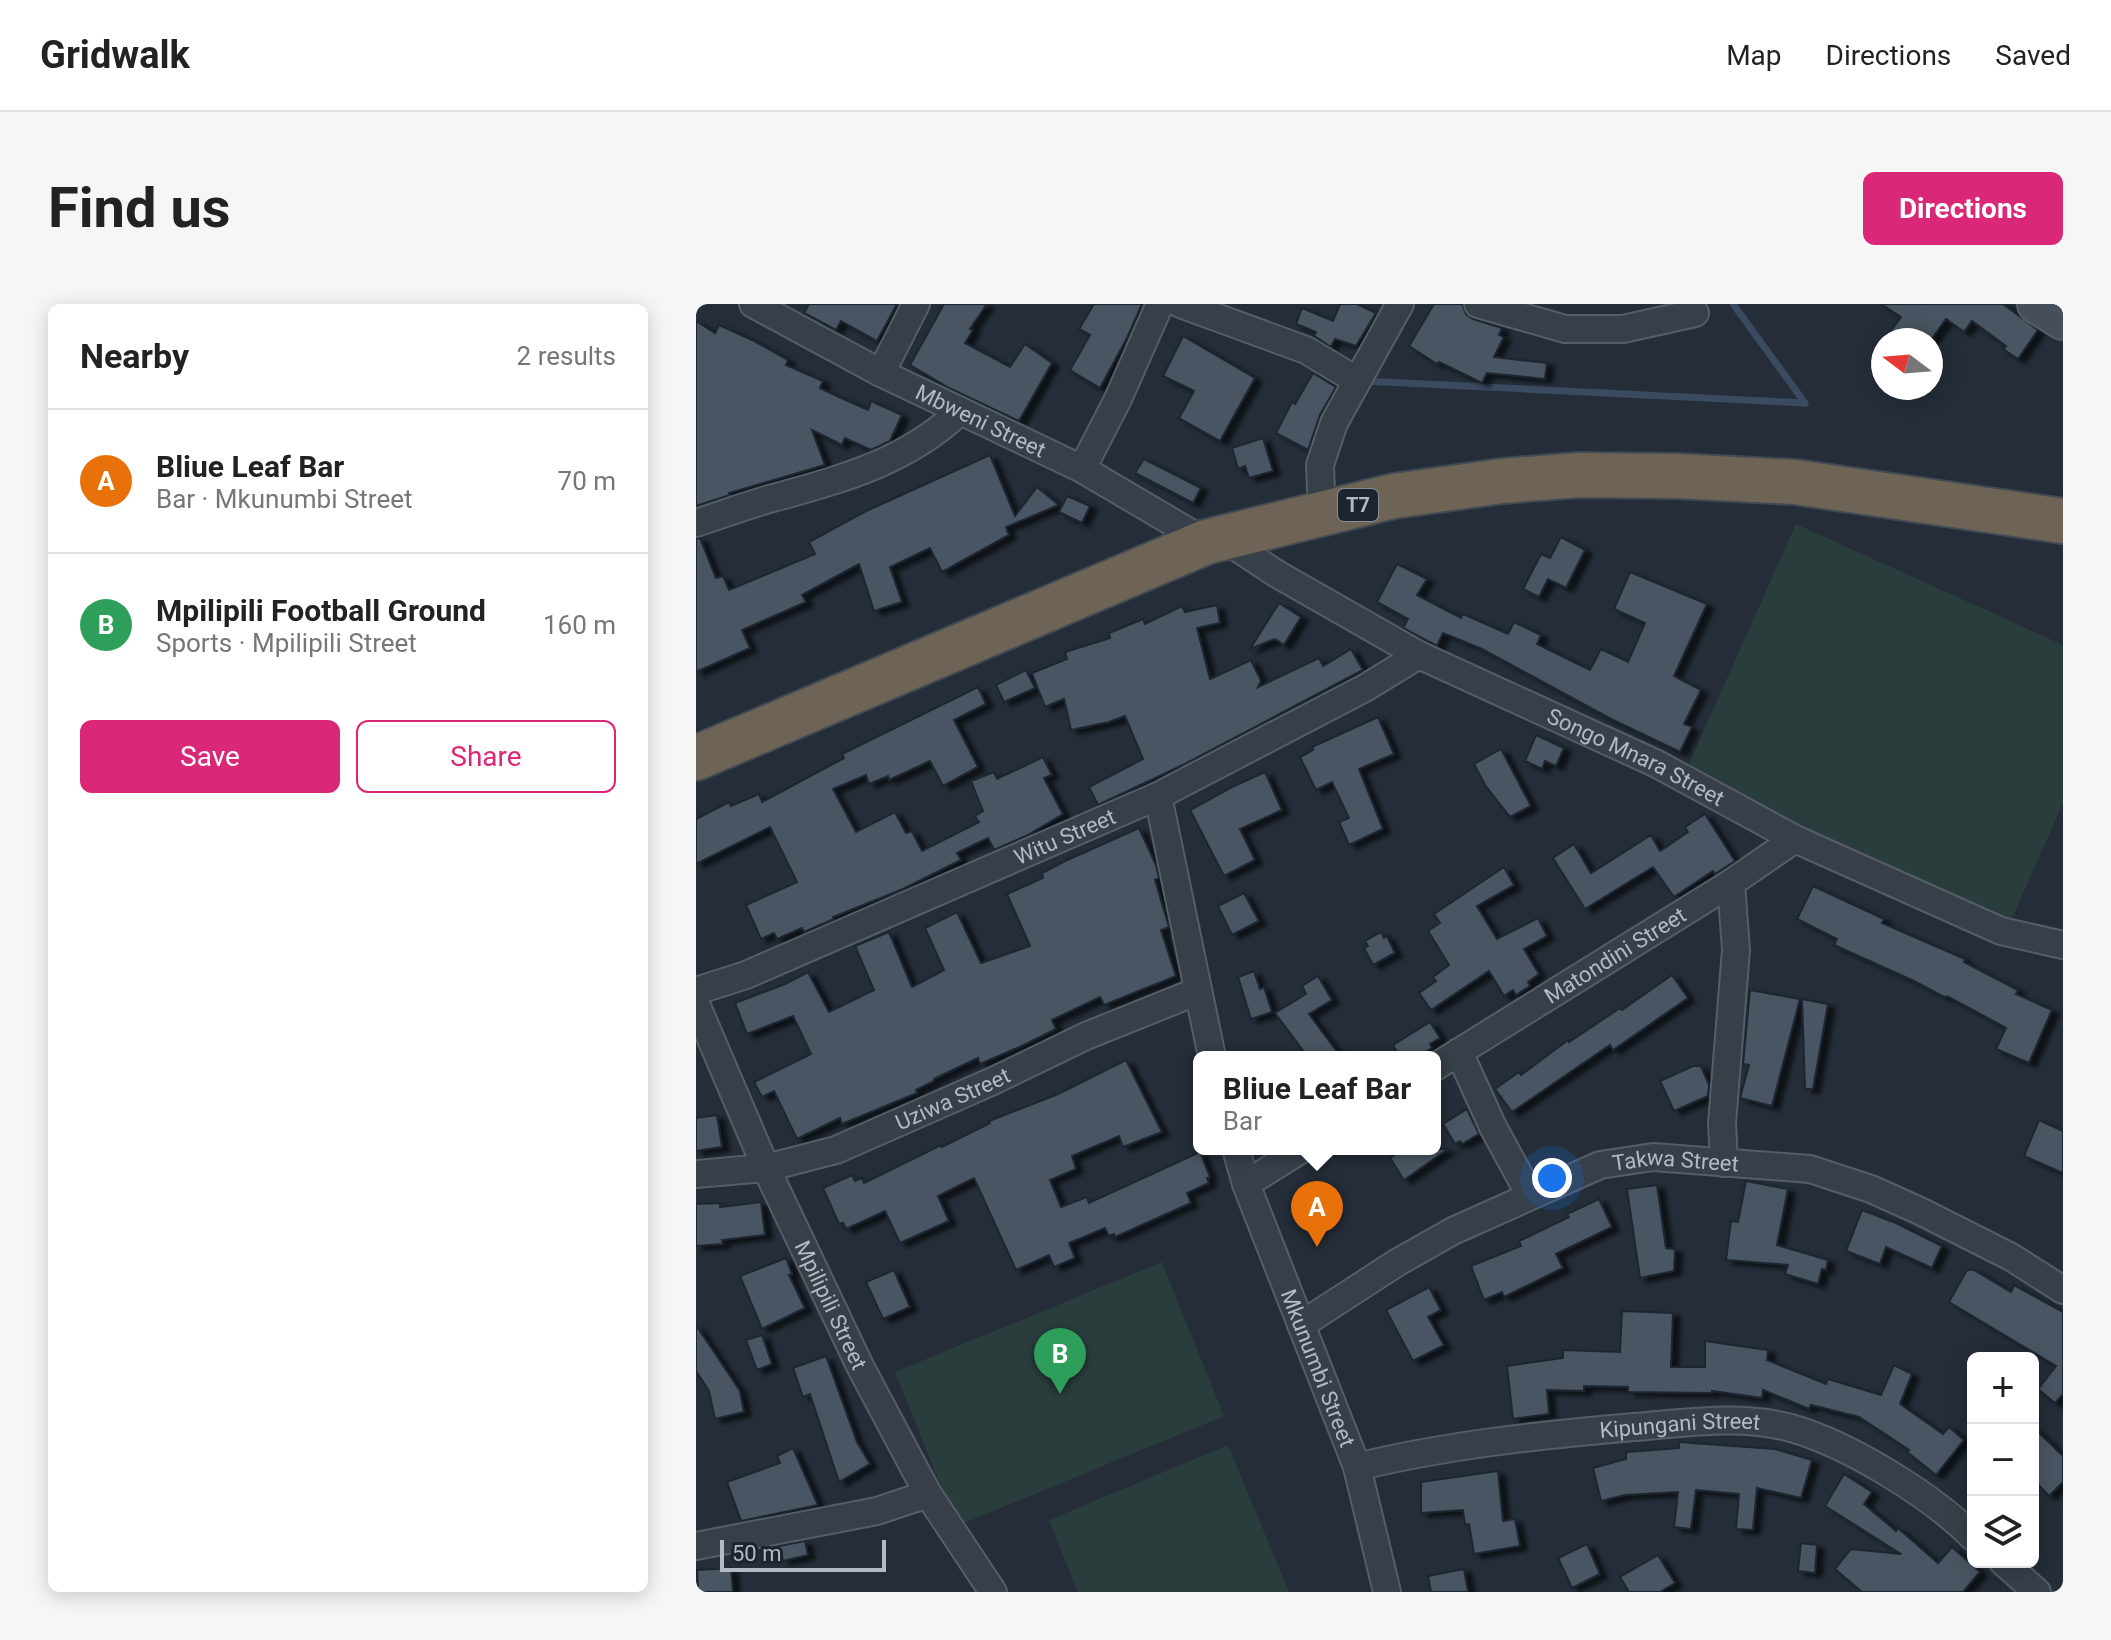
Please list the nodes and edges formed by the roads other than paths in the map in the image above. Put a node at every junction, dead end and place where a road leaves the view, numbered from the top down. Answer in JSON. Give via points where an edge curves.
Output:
{"nodes":[{"id":1,"x":753,"y":304,"type":"edge"},
{"id":2,"x":916,"y":304,"type":"edge"},
{"id":3,"x":1160,"y":304,"type":"edge"},
{"id":4,"x":1180,"y":304,"type":"edge"},
{"id":5,"x":1400,"y":304,"type":"edge"},
{"id":6,"x":1478,"y":304,"type":"edge"},
{"id":7,"x":2037,"y":304,"type":"edge"},
{"id":8,"x":1695,"y":313,"type":"dead end"},
{"id":9,"x":2063,"y":320,"type":"edge"},
{"id":10,"x":881,"y":373,"type":"junction"},
{"id":11,"x":1356,"y":380,"type":"junction"},
{"id":12,"x":960,"y":411,"type":"junction"},
{"id":13,"x":1082,"y":469,"type":"junction"},
{"id":14,"x":1322,"y":514,"type":"junction"},
{"id":15,"x":2063,"y":521,"type":"edge"},
{"id":16,"x":696,"y":523,"type":"edge"},
{"id":17,"x":1214,"y":539,"type":"junction"},
{"id":18,"x":1419,"y":655,"type":"junction"},
{"id":19,"x":696,"y":758,"type":"edge"},
{"id":20,"x":1158,"y":796,"type":"junction"},
{"id":21,"x":1795,"y":839,"type":"junction"},
{"id":22,"x":1731,"y":883,"type":"junction"},
{"id":23,"x":2063,"y":945,"type":"edge"},
{"id":24,"x":696,"y":991,"type":"edge"},
{"id":25,"x":1198,"y":991,"type":"junction"},
{"id":26,"x":696,"y":1004,"type":"edge"},
{"id":27,"x":1211,"y":1051,"type":"edge"},
{"id":28,"x":1459,"y":1052,"type":"junction"},
{"id":29,"x":1441,"y":1063,"type":"edge"},
{"id":30,"x":1238,"y":1155,"type":"edge"},
{"id":31,"x":1292,"y":1155,"type":"edge"},
{"id":32,"x":1724,"y":1163,"type":"junction"},
{"id":33,"x":766,"y":1168,"type":"junction"},
{"id":34,"x":696,"y":1174,"type":"edge"},
{"id":35,"x":1246,"y":1184,"type":"junction"},
{"id":36,"x":1530,"y":1195,"type":"junction"},
{"id":37,"x":2063,"y":1290,"type":"edge"},
{"id":38,"x":1301,"y":1325,"type":"junction"},
{"id":39,"x":1357,"y":1467,"type":"junction"},
{"id":40,"x":928,"y":1494,"type":"junction"},
{"id":41,"x":1967,"y":1533,"type":"edge"},
{"id":42,"x":696,"y":1546,"type":"edge"},
{"id":43,"x":2010,"y":1568,"type":"edge"},
{"id":44,"x":993,"y":1592,"type":"edge"},
{"id":45,"x":1387,"y":1592,"type":"edge"},
{"id":46,"x":2037,"y":1592,"type":"edge"}],
"edges":[{"from":1,"to":10,"type":"street","name":"Mbweni Street"},
{"from":2,"to":10,"type":"street"},
{"from":3,"to":13,"type":"street"},
{"from":4,"to":11,"type":"street","via":[[1306,350]]},
{"from":5,"to":11,"type":"street"},
{"from":6,"to":8,"type":"street","via":[[1565,329],[1623,329]]},
{"from":7,"to":9,"type":"main road"},
{"from":10,"to":12,"type":"street","name":"Mbweni Street"},
{"from":11,"to":14,"type":"street","via":[[1320,465]]},
{"from":12,"to":13,"type":"street","name":"Mbweni Street"},
{"from":12,"to":16,"type":"street","via":[[889,461]]},
{"from":13,"to":17,"type":"street","name":"Mbweni Street"},
{"from":14,"to":15,"type":"highway","number":"T7","via":[[1394,496],[1579,475],[1795,482]]},
{"from":14,"to":17,"type":"highway","number":"T7"},
{"from":17,"to":18,"type":"street","name":"Songo Mnara Street"},
{"from":17,"to":19,"type":"highway","number":"T7"},
{"from":18,"to":20,"type":"street","name":"Witu Street"},
{"from":18,"to":21,"type":"street","name":"Songo Mnara Street","via":[[1657,764]]},
{"from":20,"to":24,"type":"street","name":"Witu Street","via":[[771,965]]},
{"from":20,"to":25,"type":"street"},
{"from":21,"to":22,"type":"street","name":"Matondini Street"},
{"from":21,"to":23,"type":"street","name":"Songo Mnara Street","via":[[2001,931]]},
{"from":22,"to":28,"type":"street","name":"Matondini Street"},
{"from":22,"to":32,"type":"street","via":[[1736,950],[1722,1123]]},
{"from":25,"to":27,"type":"street"},
{"from":25,"to":33,"type":"street","name":"Uziwa Street","via":[[836,1150]]},
{"from":26,"to":33,"type":"street","name":"Mpilipili Street"},
{"from":28,"to":29,"type":"street","name":"Matondini Street"},
{"from":28,"to":36,"type":"street"},
{"from":30,"to":35,"type":"street","name":"Mkunumbi Street"},
{"from":31,"to":35,"type":"street"},
{"from":32,"to":36,"type":"street","name":"Takwa Street","via":[[1653,1157],[1600,1165]]},
{"from":32,"to":37,"type":"street","name":"Takwa Street","via":[[1810,1169],[1871,1189],[2011,1257]]},
{"from":33,"to":34,"type":"street","name":"Uziwa Street"},
{"from":33,"to":40,"type":"street","name":"Mpilipili Street"},
{"from":35,"to":38,"type":"street","name":"Mkunumbi Street"},
{"from":36,"to":38,"type":"street","name":"Takwa Street","via":[[1398,1262]]},
{"from":38,"to":39,"type":"street","name":"Mkunumbi Street"},
{"from":39,"to":41,"type":"street","name":"Kipungani Street","via":[[1577,1433],[1747,1421],[1790,1428],[1837,1446],[1906,1487]]},
{"from":39,"to":45,"type":"street","name":"Mkunumbi Street"},
{"from":40,"to":42,"type":"street","via":[[877,1511]]},
{"from":40,"to":44,"type":"street","name":"Mpilipili Street"},
{"from":43,"to":46,"type":"street"}]}
